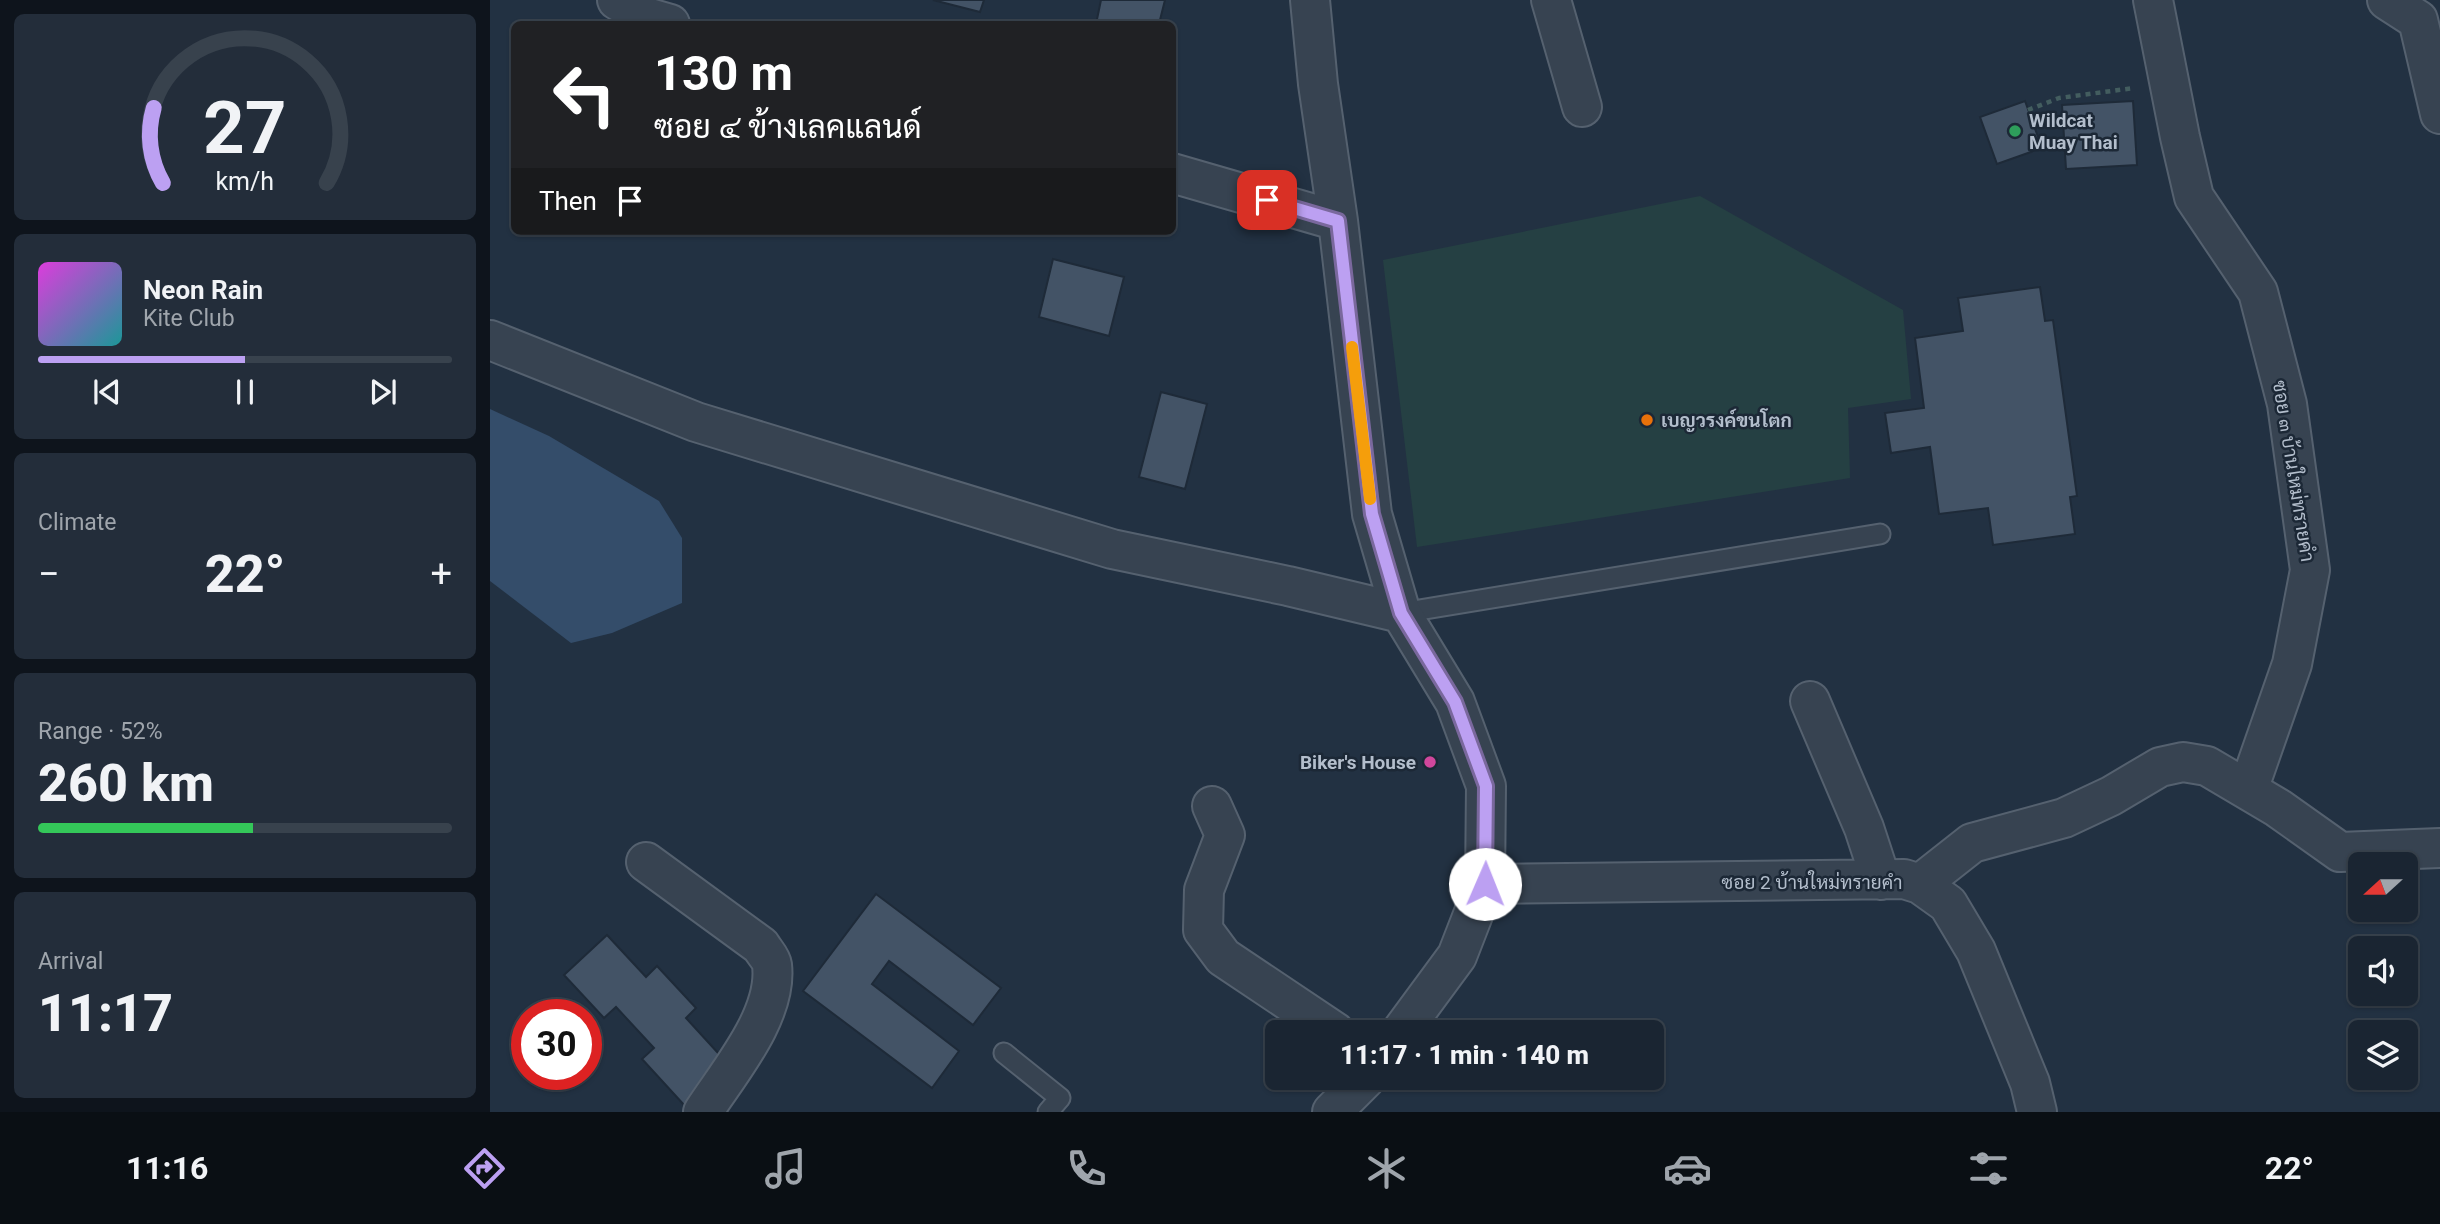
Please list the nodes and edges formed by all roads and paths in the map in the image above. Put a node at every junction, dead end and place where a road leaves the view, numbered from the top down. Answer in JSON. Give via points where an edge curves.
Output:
{"nodes":[{"id":1,"x":1310,"y":0,"type":"edge"},
{"id":2,"x":1551,"y":0,"type":"edge"},
{"id":3,"x":2153,"y":0,"type":"edge"},
{"id":4,"x":2388,"y":0,"type":"edge"},
{"id":5,"x":2169,"y":83,"type":"junction"},
{"id":6,"x":1582,"y":107,"type":"dead end"},
{"id":7,"x":2028,"y":110,"type":"dead end"},
{"id":8,"x":2440,"y":114,"type":"edge"},
{"id":9,"x":1176,"y":174,"type":"edge"},
{"id":10,"x":1338,"y":221,"type":"junction"},
{"id":11,"x":490,"y":340,"type":"edge"},
{"id":12,"x":1880,"y":534,"type":"dead end"},
{"id":13,"x":1401,"y":613,"type":"junction"},
{"id":14,"x":1810,"y":701,"type":"dead end"},
{"id":15,"x":2248,"y":790,"type":"junction"},
{"id":16,"x":1212,"y":806,"type":"dead end"},
{"id":17,"x":2440,"y":848,"type":"edge"},
{"id":18,"x":646,"y":862,"type":"dead end"},
{"id":19,"x":1881,"y":880,"type":"junction"},
{"id":20,"x":1485,"y":884,"type":"junction"},
{"id":21,"x":1920,"y":884,"type":"junction"},
{"id":22,"x":1317,"y":1020,"type":"edge"},
{"id":23,"x":1410,"y":1020,"type":"edge"},
{"id":24,"x":1004,"y":1053,"type":"dead end"},
{"id":25,"x":1354,"y":1090,"type":"edge"},
{"id":26,"x":703,"y":1112,"type":"edge"},
{"id":27,"x":1048,"y":1112,"type":"edge"},
{"id":28,"x":1332,"y":1112,"type":"edge"},
{"id":29,"x":2037,"y":1112,"type":"edge"}],
"edges":[{"from":1,"to":10,"type":"street"},
{"from":2,"to":6,"type":"street"},
{"from":3,"to":5,"type":"street","name":"ซอย ๓ บ้านใหม่ทรายคำ"},
{"from":4,"to":8,"type":"street","via":[[2418,20]]},
{"from":5,"to":7,"type":"path","via":[[2059,98]]},
{"from":5,"to":15,"type":"street","name":"ซอย ๓ บ้านใหม่ทรายคำ","via":[[2194,197],[2258,292],[2287,404],[2310,570],[2292,664]]},
{"from":9,"to":10,"type":"street"},
{"from":10,"to":13,"type":"street","via":[[1372,514]]},
{"from":11,"to":13,"type":"street","via":[[696,422],[1099,545]]},
{"from":12,"to":13,"type":"lane"},
{"from":13,"to":20,"type":"street","via":[[1455,702],[1486,786]]},
{"from":14,"to":19,"type":"street"},
{"from":15,"to":17,"type":"street","via":[[2340,852]]},
{"from":15,"to":21,"type":"street","via":[[2207,766],[2183,762],[2160,766],[2064,818],[1972,844]]},
{"from":16,"to":22,"type":"street","via":[[1225,835],[1204,890],[1203,930],[1223,957]]},
{"from":18,"to":26,"type":"street","via":[[761,946],[772,962],[771,992],[755,1034]]},
{"from":19,"to":20,"type":"street","name":"ซอย 2 บ้านใหม่ทรายคำ"},
{"from":19,"to":21,"type":"street","name":"ซอย 2 บ้านใหม่ทรายคำ"},
{"from":20,"to":23,"type":"street","via":[[1457,956]]},
{"from":21,"to":29,"type":"street","name":"ซอย 2 บ้านใหม่ทรายคำ","via":[[1948,904],[1976,951],[2030,1083]]},
{"from":24,"to":27,"type":"lane","via":[[1060,1098]]},
{"from":25,"to":28,"type":"street"}]}
